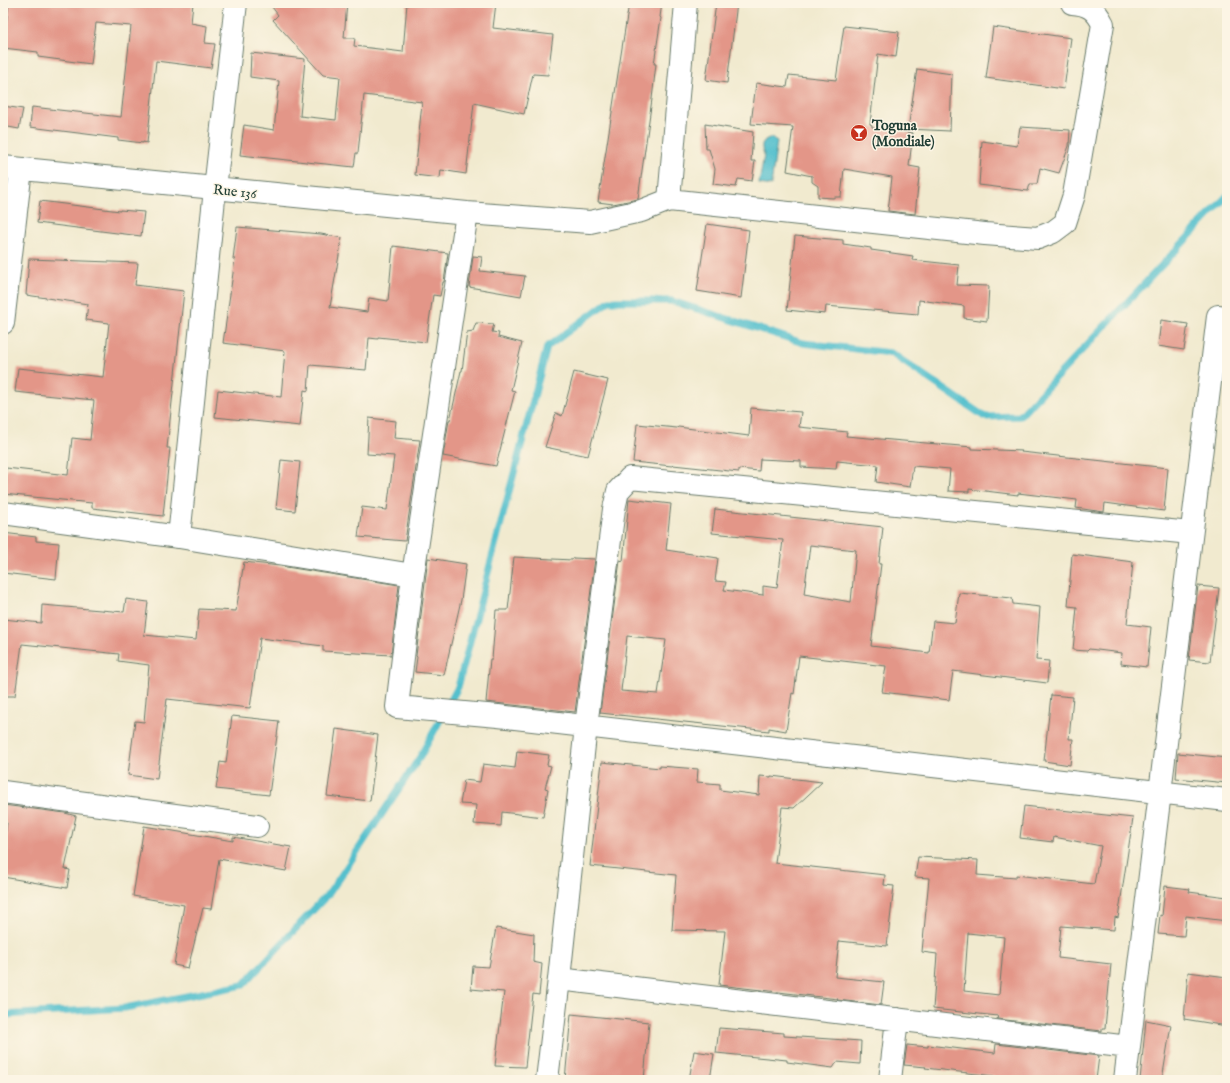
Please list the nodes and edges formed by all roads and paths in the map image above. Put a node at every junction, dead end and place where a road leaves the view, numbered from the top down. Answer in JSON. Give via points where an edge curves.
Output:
{"nodes":[{"id":1,"x":236,"y":3,"type":"edge"},
{"id":2,"x":686,"y":3,"type":"edge"},
{"id":3,"x":1072,"y":3,"type":"edge"},
{"id":4,"x":1079,"y":4,"type":"edge"},
{"id":5,"x":12,"y":168,"type":"edge"},
{"id":6,"x":215,"y":189,"type":"junction"},
{"id":7,"x":670,"y":200,"type":"junction"},
{"id":8,"x":467,"y":213,"type":"junction"},
{"id":9,"x":1227,"y":317,"type":"edge"},
{"id":10,"x":3,"y":323,"type":"edge"},
{"id":11,"x":3,"y":513,"type":"edge"},
{"id":12,"x":1191,"y":533,"type":"junction"},
{"id":13,"x":179,"y":537,"type":"junction"},
{"id":14,"x":413,"y":574,"type":"junction"},
{"id":15,"x":586,"y":726,"type":"junction"},
{"id":16,"x":3,"y":792,"type":"edge"},
{"id":17,"x":1160,"y":792,"type":"junction"},
{"id":18,"x":1227,"y":800,"type":"edge"},
{"id":19,"x":257,"y":826,"type":"dead end"},
{"id":20,"x":559,"y":979,"type":"junction"},
{"id":21,"x":897,"y":1019,"type":"junction"},
{"id":22,"x":1129,"y":1047,"type":"junction"},
{"id":23,"x":547,"y":1080,"type":"edge"},
{"id":24,"x":890,"y":1080,"type":"edge"},
{"id":25,"x":1125,"y":1080,"type":"edge"}],
"edges":[{"from":1,"to":6,"type":"street"},
{"from":2,"to":7,"type":"street"},
{"from":3,"to":4,"type":"street"},
{"from":4,"to":7,"type":"street","via":[[1094,11],[1103,24],[1074,195],[1065,223],[1053,232],[1038,238],[985,234]]},
{"from":5,"to":6,"type":"street","name":"Rue 136"},
{"from":5,"to":10,"type":"street"},
{"from":6,"to":8,"type":"street","name":"Rue 136"},
{"from":6,"to":13,"type":"street"},
{"from":7,"to":8,"type":"street","name":"Rue 136","via":[[641,211],[590,222]]},
{"from":8,"to":14,"type":"street"},
{"from":9,"to":12,"type":"street","via":[[1218,316]]},
{"from":11,"to":13,"type":"street"},
{"from":12,"to":15,"type":"street","via":[[630,478],[618,491],[614,509]]},
{"from":12,"to":17,"type":"street"},
{"from":13,"to":14,"type":"street"},
{"from":14,"to":15,"type":"street","via":[[397,707]]},
{"from":15,"to":17,"type":"street"},
{"from":15,"to":20,"type":"street"},
{"from":16,"to":19,"type":"street"},
{"from":17,"to":18,"type":"street"},
{"from":17,"to":22,"type":"street"},
{"from":20,"to":21,"type":"street"},
{"from":20,"to":23,"type":"street"},
{"from":21,"to":22,"type":"street"},
{"from":21,"to":24,"type":"street"},
{"from":22,"to":25,"type":"street"}]}
